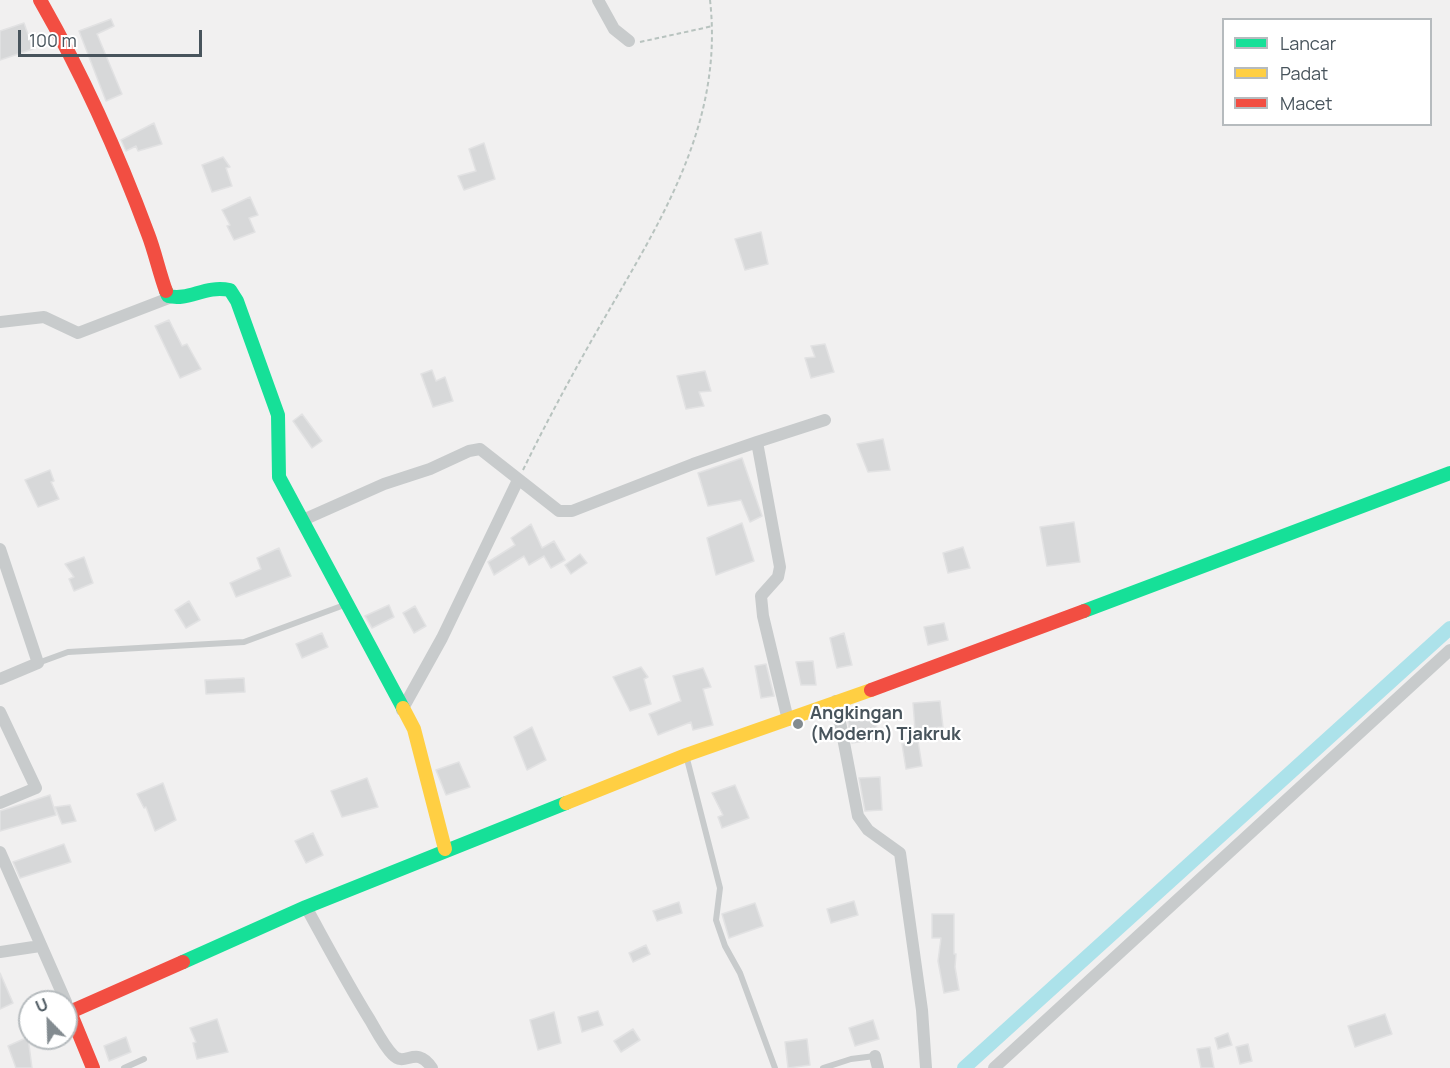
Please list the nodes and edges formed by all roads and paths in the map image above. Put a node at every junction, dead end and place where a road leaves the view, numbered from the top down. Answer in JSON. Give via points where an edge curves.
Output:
{"nodes":[{"id":1,"x":40,"y":0,"type":"edge"},
{"id":2,"x":598,"y":0,"type":"edge"},
{"id":3,"x":711,"y":0,"type":"edge"},
{"id":4,"x":713,"y":26,"type":"junction"},
{"id":5,"x":629,"y":41,"type":"joint"},
{"id":6,"x":169,"y":298,"type":"junction"},
{"id":7,"x":0,"y":322,"type":"edge"},
{"id":8,"x":825,"y":420,"type":"dead end"},
{"id":9,"x":757,"y":442,"type":"junction"},
{"id":10,"x":1450,"y":473,"type":"edge"},
{"id":11,"x":518,"y":480,"type":"junction"},
{"id":12,"x":303,"y":520,"type":"junction"},
{"id":13,"x":0,"y":549,"type":"edge"},
{"id":14,"x":348,"y":604,"type":"junction"},
{"id":15,"x":1450,"y":650,"type":"edge"},
{"id":16,"x":38,"y":663,"type":"junction"},
{"id":17,"x":0,"y":679,"type":"edge"},
{"id":18,"x":836,"y":701,"type":"junction"},
{"id":19,"x":402,"y":710,"type":"junction"},
{"id":20,"x":0,"y":712,"type":"edge"},
{"id":21,"x":788,"y":720,"type":"junction"},
{"id":22,"x":686,"y":755,"type":"junction"},
{"id":23,"x":0,"y":803,"type":"edge"},
{"id":24,"x":445,"y":849,"type":"junction"},
{"id":25,"x":0,"y":852,"type":"edge"},
{"id":26,"x":306,"y":907,"type":"junction"},
{"id":27,"x":40,"y":946,"type":"junction"},
{"id":28,"x":0,"y":952,"type":"edge"},
{"id":29,"x":60,"y":990,"type":"edge"},
{"id":30,"x":78,"y":1000,"type":"edge"},
{"id":31,"x":78,"y":1032,"type":"edge"},
{"id":32,"x":144,"y":1059,"type":"dead end"},
{"id":33,"x":877,"y":1062,"type":"edge"},
{"id":34,"x":93,"y":1068,"type":"edge"},
{"id":35,"x":124,"y":1068,"type":"edge"},
{"id":36,"x":432,"y":1068,"type":"edge"},
{"id":37,"x":775,"y":1068,"type":"edge"},
{"id":38,"x":823,"y":1068,"type":"edge"},
{"id":39,"x":926,"y":1068,"type":"edge"},
{"id":40,"x":994,"y":1068,"type":"edge"}],
"edges":[{"from":1,"to":6,"type":"street","via":[[84,78],[120,160]]},
{"from":2,"to":5,"type":"street","via":[[614,29]]},
{"from":3,"to":4,"type":"path"},
{"from":4,"to":5,"type":"path","via":[[647,42]]},
{"from":4,"to":11,"type":"path","via":[[708,93],[700,126],[660,224],[589,345]]},
{"from":6,"to":7,"type":"street","via":[[78,333],[44,317]]},
{"from":6,"to":12,"type":"street","via":[[215,287],[230,290],[274,403],[279,477]]},
{"from":8,"to":9,"type":"street"},
{"from":9,"to":11,"type":"street","via":[[572,511],[559,511]]},
{"from":9,"to":21,"type":"street","via":[[780,567],[778,577],[761,596],[763,616]]},
{"from":10,"to":18,"type":"street"},
{"from":11,"to":12,"type":"street","via":[[480,449],[469,451]]},
{"from":11,"to":19,"type":"street","via":[[442,638]]},
{"from":12,"to":14,"type":"street"},
{"from":13,"to":16,"type":"street"},
{"from":14,"to":16,"type":"lane","via":[[244,642],[68,652]]},
{"from":14,"to":19,"type":"street"},
{"from":15,"to":40,"type":"street"},
{"from":16,"to":17,"type":"street"},
{"from":18,"to":21,"type":"street"},
{"from":18,"to":39,"type":"street","via":[[858,816],[868,830],[900,853]]},
{"from":19,"to":24,"type":"street","via":[[414,729]]},
{"from":20,"to":23,"type":"street","via":[[36,788]]},
{"from":21,"to":22,"type":"street"},
{"from":22,"to":24,"type":"street"},
{"from":22,"to":37,"type":"lane","via":[[720,888],[717,920]]},
{"from":24,"to":26,"type":"street"},
{"from":25,"to":27,"type":"street"},
{"from":26,"to":30,"type":"street"},
{"from":26,"to":36,"type":"street","via":[[392,1054],[403,1059],[420,1056]]},
{"from":27,"to":28,"type":"street"},
{"from":27,"to":29,"type":"street"},
{"from":31,"to":34,"type":"street"},
{"from":32,"to":35,"type":"lane"},
{"from":33,"to":38,"type":"lane","via":[[851,1059]]}]}
